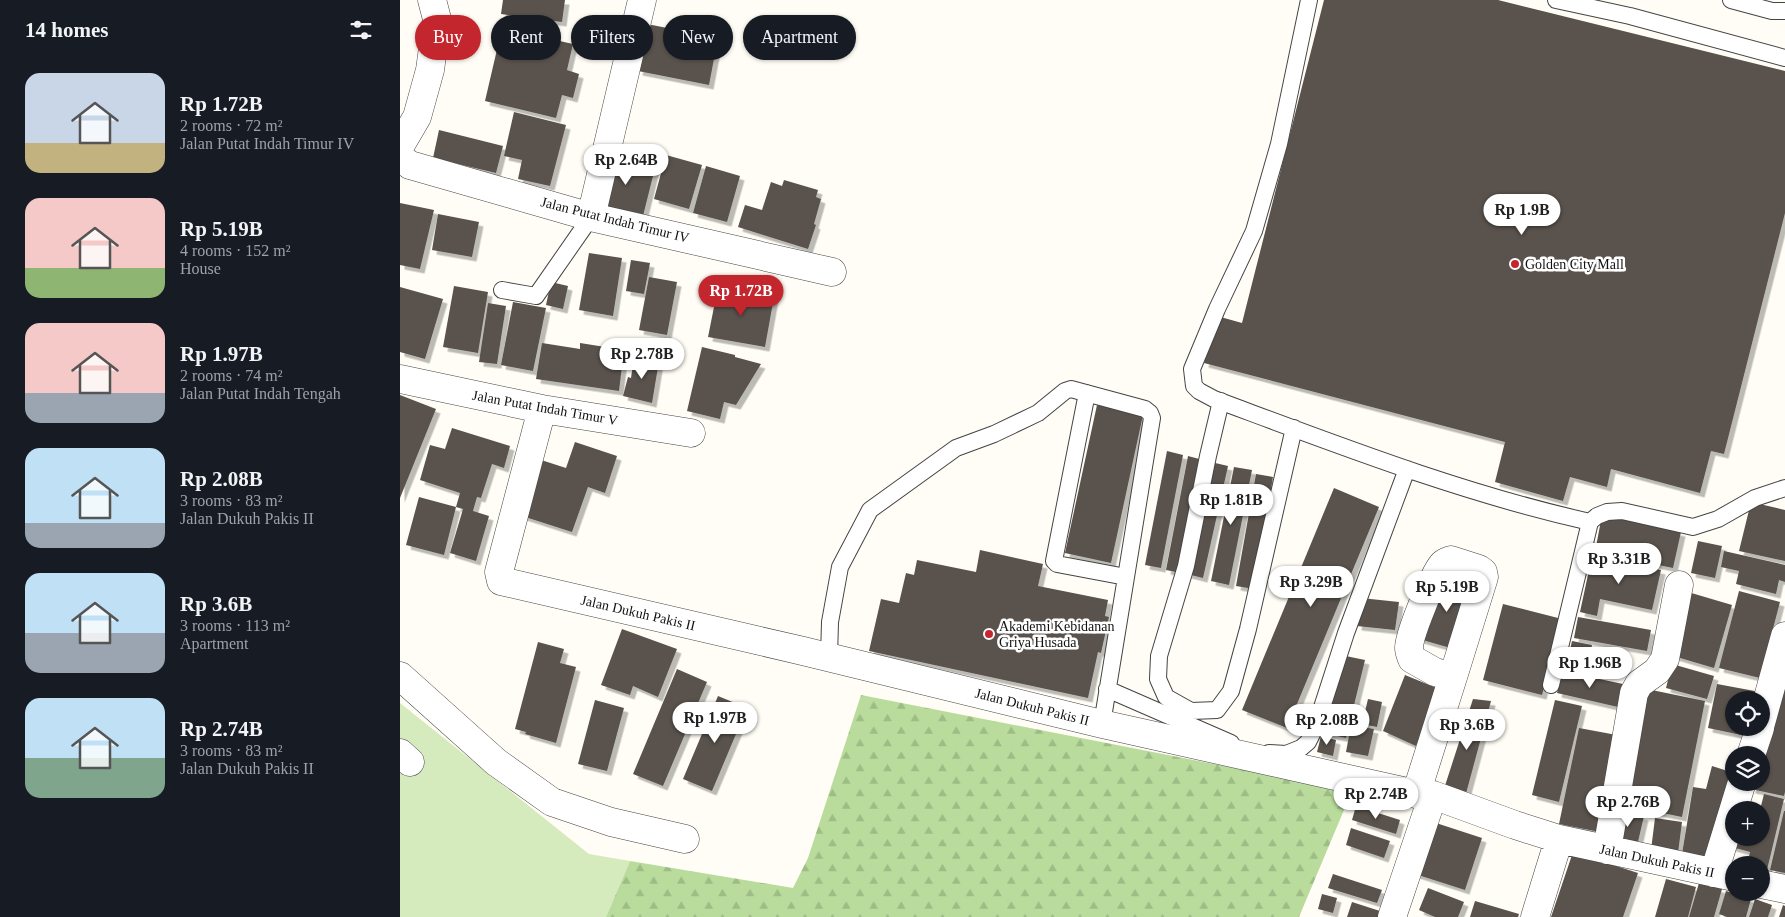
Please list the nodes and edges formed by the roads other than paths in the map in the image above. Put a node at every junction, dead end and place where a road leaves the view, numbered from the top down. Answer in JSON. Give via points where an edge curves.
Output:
{"nodes":[{"id":1,"x":432,"y":0,"type":"edge"},
{"id":2,"x":642,"y":0,"type":"edge"},
{"id":3,"x":1309,"y":0,"type":"edge"},
{"id":4,"x":1556,"y":0,"type":"edge"},
{"id":5,"x":1731,"y":0,"type":"edge"},
{"id":6,"x":1785,"y":11,"type":"edge"},
{"id":7,"x":1785,"y":58,"type":"edge"},
{"id":8,"x":400,"y":146,"type":"edge"},
{"id":9,"x":400,"y":158,"type":"edge"},
{"id":10,"x":591,"y":217,"type":"junction"},
{"id":11,"x":832,"y":272,"type":"dead end"},
{"id":12,"x":502,"y":290,"type":"dead end"},
{"id":13,"x":400,"y":379,"type":"edge"},
{"id":14,"x":1087,"y":393,"type":"junction"},
{"id":15,"x":1221,"y":401,"type":"junction"},
{"id":16,"x":542,"y":410,"type":"junction"},
{"id":17,"x":1294,"y":428,"type":"junction"},
{"id":18,"x":691,"y":433,"type":"dead end"},
{"id":19,"x":1407,"y":469,"type":"junction"},
{"id":20,"x":1785,"y":488,"type":"edge"},
{"id":21,"x":1590,"y":522,"type":"junction"},
{"id":22,"x":1126,"y":577,"type":"junction"},
{"id":23,"x":1679,"y":585,"type":"dead end"},
{"id":24,"x":1785,"y":636,"type":"edge"},
{"id":25,"x":829,"y":657,"type":"junction"},
{"id":26,"x":400,"y":676,"type":"edge"},
{"id":27,"x":1453,"y":677,"type":"junction"},
{"id":28,"x":1551,"y":685,"type":"dead end"},
{"id":29,"x":1108,"y":690,"type":"junction"},
{"id":30,"x":1770,"y":691,"type":"edge"},
{"id":31,"x":1102,"y":724,"type":"junction"},
{"id":32,"x":1740,"y":791,"type":"edge"},
{"id":33,"x":1424,"y":795,"type":"junction"},
{"id":34,"x":685,"y":839,"type":"dead end"},
{"id":35,"x":1558,"y":839,"type":"junction"},
{"id":36,"x":1607,"y":850,"type":"junction"},
{"id":37,"x":1724,"y":875,"type":"edge"},
{"id":38,"x":1770,"y":886,"type":"edge"},
{"id":39,"x":1785,"y":889,"type":"edge"},
{"id":40,"x":1392,"y":917,"type":"edge"},
{"id":41,"x":1535,"y":917,"type":"edge"}],
"edges":[{"from":1,"to":8,"type":"street","via":[[437,19],[430,70],[417,117]]},
{"from":2,"to":10,"type":"street"},
{"from":3,"to":15,"type":"lane","via":[[1278,144],[1254,231],[1192,369],[1194,386]]},
{"from":4,"to":7,"type":"lane","via":[[1630,16]]},
{"from":5,"to":6,"type":"lane","via":[[1772,11]]},
{"from":9,"to":10,"type":"street","name":"Jalan Putat Indah Timur IV","via":[[410,165]]},
{"from":10,"to":11,"type":"street","name":"Jalan Putat Indah Timur IV"},
{"from":10,"to":12,"type":"lane","via":[[536,296]]},
{"from":13,"to":16,"type":"street","name":"Jalan Putat Indah Timur V"},
{"from":14,"to":22,"type":"lane","via":[[1145,409],[1152,418]]},
{"from":14,"to":22,"type":"lane","via":[[1054,561]]},
{"from":14,"to":25,"type":"lane","via":[[1067,389],[1038,413],[956,448],[870,510],[840,567],[830,622]]},
{"from":15,"to":17,"type":"lane"},
{"from":15,"to":17,"type":"lane","via":[[1186,566],[1159,656],[1158,679],[1166,697],[1191,711],[1217,710],[1231,691]]},
{"from":16,"to":18,"type":"street","name":"Jalan Putat Indah Timur V"},
{"from":16,"to":25,"type":"street","name":"Jalan Dukuh Pakis II","via":[[499,572],[500,581]]},
{"from":17,"to":19,"type":"lane"},
{"from":19,"to":21,"type":"lane","via":[[1472,492]]},
{"from":19,"to":29,"type":"lane","via":[[1346,633],[1316,726],[1301,748],[1286,754],[1272,753],[1229,742]]},
{"from":20,"to":21,"type":"lane","via":[[1755,498],[1718,520],[1693,527],[1622,511],[1607,512]]},
{"from":21,"to":28,"type":"lane"},
{"from":22,"to":29,"type":"lane"},
{"from":23,"to":36,"type":"street","via":[[1665,660],[1657,671],[1639,684],[1634,693]]},
{"from":24,"to":30,"type":"street"},
{"from":25,"to":31,"type":"street","name":"Jalan Dukuh Pakis II"},
{"from":26,"to":34,"type":"street","via":[[496,762],[552,802],[611,822]]},
{"from":27,"to":27,"type":"street","via":[[1412,660],[1409,649],[1412,631],[1431,588],[1442,566],[1451,560],[1480,569],[1484,577]]},
{"from":27,"to":33,"type":"street"},
{"from":29,"to":31,"type":"lane"},
{"from":31,"to":33,"type":"street","name":"Jalan Dukuh Pakis II"},
{"from":32,"to":37,"type":"street"},
{"from":33,"to":35,"type":"street","name":"Jalan Dukuh Pakis II"},
{"from":33,"to":40,"type":"street"},
{"from":35,"to":36,"type":"street","name":"Jalan Dukuh Pakis II"},
{"from":35,"to":41,"type":"street"},
{"from":36,"to":37,"type":"street","name":"Jalan Dukuh Pakis II"},
{"from":38,"to":39,"type":"street"}]}
